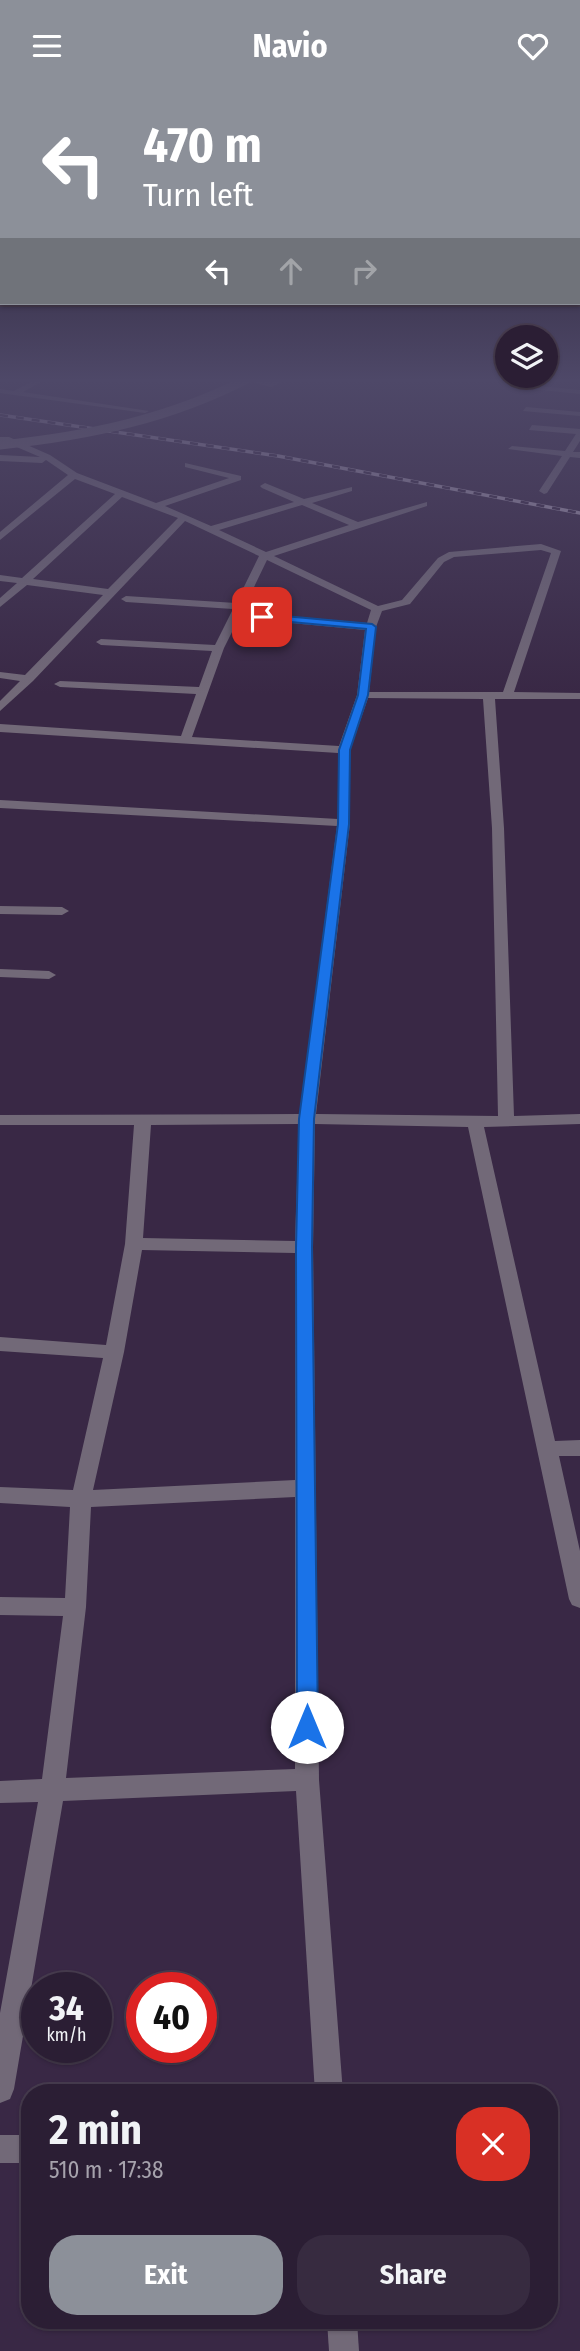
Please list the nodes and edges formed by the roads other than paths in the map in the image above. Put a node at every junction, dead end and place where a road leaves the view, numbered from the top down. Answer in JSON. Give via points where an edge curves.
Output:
{"nodes":[{"id":1,"x":64,"y":483,"type":"edge"},
{"id":2,"x":96,"y":483,"type":"edge"},
{"id":3,"x":222,"y":483,"type":"edge"},
{"id":4,"x":549,"y":483,"type":"edge"},
{"id":5,"x":265,"y":486,"type":"dead end"},
{"id":6,"x":349,"y":488,"type":"dead end"},
{"id":7,"x":544,"y":491,"type":"dead end"},
{"id":8,"x":121,"y":493,"type":"junction"},
{"id":9,"x":301,"y":503,"type":"junction"},
{"id":10,"x":424,"y":504,"type":"dead end"},
{"id":11,"x":154,"y":507,"type":"junction"},
{"id":12,"x":184,"y":517,"type":"junction"},
{"id":13,"x":358,"y":526,"type":"junction"},
{"id":14,"x":208,"y":530,"type":"junction"},
{"id":15,"x":0,"y":537,"type":"edge"},
{"id":16,"x":264,"y":556,"type":"junction"},
{"id":17,"x":0,"y":578,"type":"edge"},
{"id":18,"x":23,"y":581,"type":"junction"},
{"id":19,"x":112,"y":593,"type":"junction"},
{"id":20,"x":126,"y":599,"type":"dead end"},
{"id":21,"x":0,"y":604,"type":"edge"},
{"id":22,"x":377,"y":609,"type":"junction"},
{"id":23,"x":237,"y":610,"type":"junction"},
{"id":24,"x":372,"y":627,"type":"junction"},
{"id":25,"x":101,"y":642,"type":"dead end"},
{"id":26,"x":219,"y":648,"type":"junction"},
{"id":27,"x":0,"y":675,"type":"edge"},
{"id":28,"x":29,"y":679,"type":"junction"},
{"id":29,"x":60,"y":684,"type":"dead end"},
{"id":30,"x":202,"y":691,"type":"junction"},
{"id":31,"x":363,"y":695,"type":"junction"},
{"id":32,"x":489,"y":696,"type":"junction"},
{"id":33,"x":580,"y":696,"type":"edge"},
{"id":34,"x":507,"y":697,"type":"junction"},
{"id":35,"x":0,"y":708,"type":"edge"},
{"id":36,"x":0,"y":728,"type":"edge"},
{"id":37,"x":185,"y":740,"type":"junction"},
{"id":38,"x":344,"y":750,"type":"junction"},
{"id":39,"x":0,"y":804,"type":"edge"},
{"id":40,"x":344,"y":824,"type":"junction"},
{"id":41,"x":0,"y":910,"type":"edge"},
{"id":42,"x":62,"y":911,"type":"dead end"},
{"id":43,"x":0,"y":973,"type":"edge"},
{"id":44,"x":48,"y":975,"type":"dead end"},
{"id":45,"x":142,"y":1119,"type":"junction"},
{"id":46,"x":307,"y":1119,"type":"junction"},
{"id":47,"x":580,"y":1119,"type":"edge"},
{"id":48,"x":0,"y":1120,"type":"edge"},
{"id":49,"x":475,"y":1122,"type":"junction"},
{"id":50,"x":506,"y":1122,"type":"junction"},
{"id":51,"x":134,"y":1244,"type":"junction"},
{"id":52,"x":304,"y":1248,"type":"junction"},
{"id":53,"x":0,"y":1344,"type":"edge"},
{"id":54,"x":114,"y":1352,"type":"junction"},
{"id":55,"x":580,"y":1448,"type":"edge"},
{"id":56,"x":548,"y":1449,"type":"junction"},
{"id":57,"x":306,"y":1488,"type":"junction"},
{"id":58,"x":0,"y":1495,"type":"edge"},
{"id":59,"x":81,"y":1499,"type":"junction"},
{"id":60,"x":580,"y":1599,"type":"edge"},
{"id":61,"x":0,"y":1606,"type":"edge"},
{"id":62,"x":75,"y":1607,"type":"junction"},
{"id":63,"x":307,"y":1780,"type":"junction"},
{"id":64,"x":0,"y":1792,"type":"edge"},
{"id":65,"x":52,"y":1792,"type":"junction"},
{"id":66,"x":328,"y":2084,"type":"edge"},
{"id":67,"x":0,"y":2089,"type":"edge"},
{"id":68,"x":0,"y":2149,"type":"edge"},
{"id":69,"x":21,"y":2149,"type":"edge"},
{"id":70,"x":343,"y":2329,"type":"edge"},
{"id":71,"x":344,"y":2351,"type":"edge"}],
"edges":[{"from":1,"to":15,"type":"street"},
{"from":2,"to":8,"type":"street"},
{"from":3,"to":11,"type":"street"},
{"from":4,"to":7,"type":"street"},
{"from":5,"to":9,"type":"street"},
{"from":6,"to":9,"type":"street"},
{"from":8,"to":11,"type":"street"},
{"from":8,"to":18,"type":"street"},
{"from":9,"to":13,"type":"street"},
{"from":9,"to":14,"type":"street"},
{"from":10,"to":13,"type":"street"},
{"from":11,"to":12,"type":"street"},
{"from":12,"to":14,"type":"street"},
{"from":12,"to":19,"type":"street"},
{"from":13,"to":16,"type":"street"},
{"from":14,"to":16,"type":"street"},
{"from":16,"to":22,"type":"street"},
{"from":16,"to":23,"type":"street"},
{"from":17,"to":18,"type":"street"},
{"from":18,"to":19,"type":"street"},
{"from":18,"to":21,"type":"street"},
{"from":19,"to":28,"type":"street"},
{"from":20,"to":23,"type":"street"},
{"from":22,"to":24,"type":"street"},
{"from":22,"to":34,"type":"street","via":[[406,602],[441,560],[452,554],[541,547],[556,551]]},
{"from":23,"to":24,"type":"street"},
{"from":23,"to":26,"type":"street"},
{"from":24,"to":31,"type":"street"},
{"from":25,"to":26,"type":"street"},
{"from":26,"to":30,"type":"street"},
{"from":27,"to":28,"type":"street"},
{"from":28,"to":35,"type":"street"},
{"from":29,"to":30,"type":"street"},
{"from":30,"to":37,"type":"street"},
{"from":31,"to":32,"type":"street"},
{"from":31,"to":38,"type":"street"},
{"from":32,"to":34,"type":"street"},
{"from":32,"to":50,"type":"street","via":[[498,828]]},
{"from":33,"to":34,"type":"street"},
{"from":36,"to":37,"type":"street"},
{"from":37,"to":38,"type":"street"},
{"from":38,"to":40,"type":"street"},
{"from":39,"to":40,"type":"street"},
{"from":40,"to":46,"type":"street"},
{"from":41,"to":42,"type":"street"},
{"from":43,"to":44,"type":"street"},
{"from":45,"to":46,"type":"street"},
{"from":45,"to":48,"type":"street"},
{"from":45,"to":51,"type":"street"},
{"from":46,"to":49,"type":"street"},
{"from":46,"to":52,"type":"street"},
{"from":47,"to":50,"type":"street"},
{"from":49,"to":50,"type":"street"},
{"from":49,"to":56,"type":"street"},
{"from":51,"to":52,"type":"street"},
{"from":51,"to":54,"type":"street"},
{"from":52,"to":57,"type":"street"},
{"from":53,"to":54,"type":"street"},
{"from":54,"to":59,"type":"street"},
{"from":55,"to":56,"type":"street"},
{"from":56,"to":60,"type":"street"},
{"from":57,"to":59,"type":"street"},
{"from":57,"to":63,"type":"street"},
{"from":58,"to":59,"type":"street"},
{"from":59,"to":62,"type":"street"},
{"from":61,"to":62,"type":"street"},
{"from":62,"to":65,"type":"street"},
{"from":63,"to":65,"type":"street"},
{"from":63,"to":66,"type":"street"},
{"from":64,"to":65,"type":"street"},
{"from":65,"to":67,"type":"street"},
{"from":68,"to":69,"type":"street"},
{"from":70,"to":71,"type":"street"}]}
